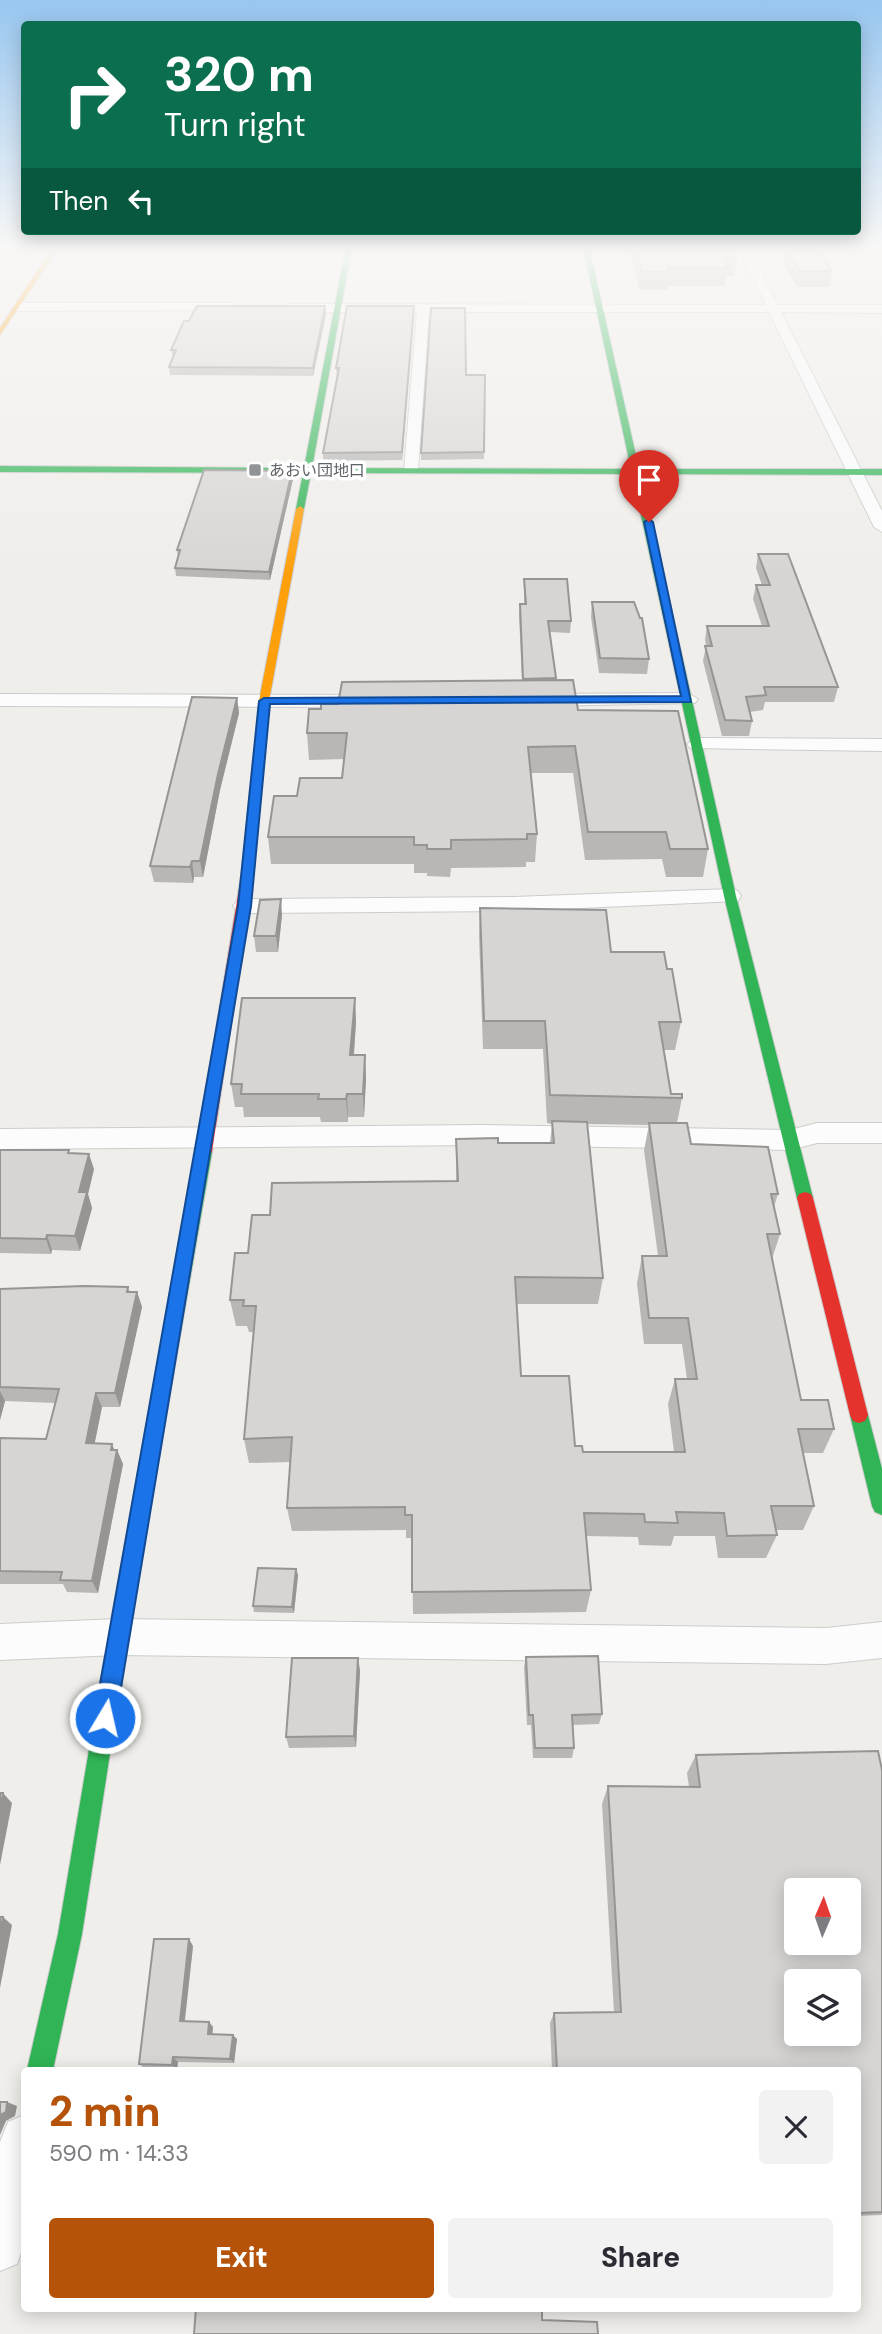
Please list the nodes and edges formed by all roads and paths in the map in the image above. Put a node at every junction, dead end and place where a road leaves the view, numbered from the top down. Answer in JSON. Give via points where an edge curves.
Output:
{"nodes":[{"id":1,"x":329,"y":356,"type":"edge"},
{"id":2,"x":419,"y":356,"type":"edge"},
{"id":3,"x":610,"y":356,"type":"edge"},
{"id":4,"x":797,"y":356,"type":"edge"},
{"id":5,"x":0,"y":469,"type":"edge"},
{"id":6,"x":308,"y":470,"type":"junction"},
{"id":7,"x":411,"y":470,"type":"junction"},
{"id":8,"x":638,"y":471,"type":"junction"},
{"id":9,"x":854,"y":472,"type":"junction"},
{"id":10,"x":882,"y":472,"type":"edge"},
{"id":11,"x":882,"y":527,"type":"edge"},
{"id":12,"x":688,"y":699,"type":"junction"},
{"id":13,"x":0,"y":700,"type":"edge"},
{"id":14,"x":524,"y":700,"type":"edge"},
{"id":15,"x":264,"y":701,"type":"junction"},
{"id":16,"x":401,"y":701,"type":"edge"},
{"id":17,"x":697,"y":744,"type":"junction"},
{"id":18,"x":882,"y":745,"type":"edge"},
{"id":19,"x":730,"y":896,"type":"junction"},
{"id":20,"x":245,"y":906,"type":"junction"},
{"id":21,"x":882,"y":1133,"type":"edge"},
{"id":22,"x":206,"y":1138,"type":"junction"},
{"id":23,"x":0,"y":1139,"type":"edge"},
{"id":24,"x":790,"y":1140,"type":"junction"},
{"id":25,"x":882,"y":1506,"type":"edge"},
{"id":26,"x":118,"y":1637,"type":"junction"},
{"id":27,"x":882,"y":1640,"type":"edge"},
{"id":28,"x":0,"y":1642,"type":"edge"},
{"id":29,"x":41,"y":2067,"type":"edge"},
{"id":30,"x":21,"y":2152,"type":"edge"},
{"id":31,"x":0,"y":2247,"type":"edge"}],
"edges":[{"from":1,"to":6,"type":"street"},
{"from":2,"to":7,"type":"street"},
{"from":3,"to":8,"type":"street"},
{"from":4,"to":9,"type":"street"},
{"from":5,"to":6,"type":"street"},
{"from":6,"to":7,"type":"street"},
{"from":6,"to":15,"type":"street"},
{"from":7,"to":8,"type":"street"},
{"from":8,"to":9,"type":"street"},
{"from":8,"to":12,"type":"street"},
{"from":9,"to":10,"type":"street"},
{"from":9,"to":11,"type":"street"},
{"from":12,"to":14,"type":"street"},
{"from":12,"to":17,"type":"street"},
{"from":13,"to":15,"type":"street"},
{"from":15,"to":16,"type":"street"},
{"from":15,"to":20,"type":"street"},
{"from":17,"to":18,"type":"street"},
{"from":17,"to":19,"type":"street"},
{"from":19,"to":20,"type":"street"},
{"from":19,"to":24,"type":"street"},
{"from":20,"to":22,"type":"street"},
{"from":21,"to":24,"type":"street","via":[[817,1133]]},
{"from":22,"to":23,"type":"street"},
{"from":22,"to":24,"type":"street","via":[[482,1135]]},
{"from":22,"to":26,"type":"street"},
{"from":24,"to":25,"type":"street"},
{"from":26,"to":27,"type":"street","via":[[826,1646]]},
{"from":26,"to":28,"type":"street"},
{"from":26,"to":29,"type":"street","via":[[70,1934]]},
{"from":30,"to":31,"type":"street"}]}
